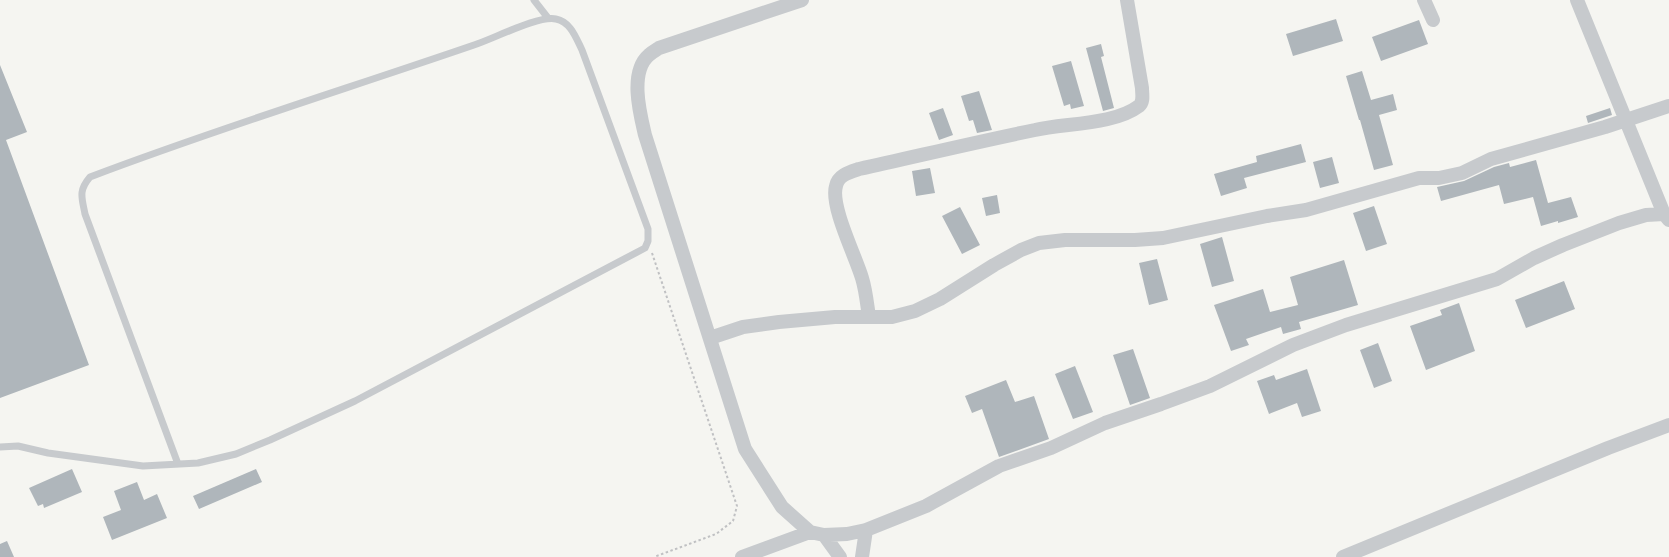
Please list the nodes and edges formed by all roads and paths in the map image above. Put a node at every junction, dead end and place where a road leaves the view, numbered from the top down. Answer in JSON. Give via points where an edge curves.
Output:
{"nodes":[{"id":1,"x":534,"y":0,"type":"edge"},
{"id":2,"x":802,"y":0,"type":"edge"},
{"id":3,"x":1127,"y":0,"type":"edge"},
{"id":4,"x":1424,"y":0,"type":"edge"},
{"id":5,"x":1577,"y":0,"type":"edge"},
{"id":6,"x":548,"y":18,"type":"junction"},
{"id":7,"x":1433,"y":20,"type":"dead end"},
{"id":8,"x":1669,"y":106,"type":"edge"},
{"id":9,"x":1626,"y":120,"type":"junction"},
{"id":10,"x":1667,"y":217,"type":"edge"},
{"id":11,"x":648,"y":241,"type":"junction"},
{"id":12,"x":869,"y":317,"type":"junction"},
{"id":13,"x":710,"y":338,"type":"junction"},
{"id":14,"x":1669,"y":425,"type":"edge"},
{"id":15,"x":0,"y":446,"type":"edge"},
{"id":16,"x":178,"y":464,"type":"junction"},
{"id":17,"x":866,"y":530,"type":"junction"},
{"id":18,"x":817,"y":534,"type":"junction"},
{"id":19,"x":654,"y":557,"type":"edge"},
{"id":20,"x":742,"y":557,"type":"edge"},
{"id":21,"x":840,"y":557,"type":"edge"},
{"id":22,"x":862,"y":557,"type":"edge"},
{"id":23,"x":1343,"y":557,"type":"edge"}],
"edges":[{"from":1,"to":6,"type":"lane"},
{"from":2,"to":13,"type":"street","via":[[659,48],[648,55],[639,78],[636,96],[645,135]]},
{"from":3,"to":12,"type":"street","via":[[1142,88],[1143,98],[1139,106],[1120,115],[1037,129],[859,169],[838,180],[835,198],[863,279]]},
{"from":4,"to":7,"type":"street"},
{"from":5,"to":9,"type":"street"},
{"from":6,"to":11,"type":"lane","via":[[557,19],[572,29],[582,50],[648,229]]},
{"from":6,"to":16,"type":"lane","via":[[147,156],[90,177],[84,184],[81,193],[85,214]]},
{"from":8,"to":9,"type":"street"},
{"from":9,"to":10,"type":"street"},
{"from":9,"to":12,"type":"street","via":[[1491,159],[1462,173],[1419,178],[1306,210],[1163,238],[1040,243],[1021,250],[915,311],[892,317]]},
{"from":10,"to":17,"type":"street","via":[[1646,215],[1619,223],[1556,248],[1497,280],[1346,325],[1293,345],[1210,386],[1105,423],[1051,448],[999,466],[926,506]]},
{"from":11,"to":16,"type":"lane","via":[[645,248],[346,405],[236,454]]},
{"from":11,"to":19,"type":"path","via":[[737,506],[733,521],[716,534]]},
{"from":12,"to":13,"type":"street","via":[[780,322],[743,327]]},
{"from":13,"to":18,"type":"street","via":[[745,449],[782,507]]},
{"from":14,"to":23,"type":"street"},
{"from":15,"to":16,"type":"lane","via":[[143,466]]},
{"from":17,"to":18,"type":"street"},
{"from":17,"to":22,"type":"street"},
{"from":18,"to":20,"type":"street"},
{"from":18,"to":21,"type":"street"}]}
